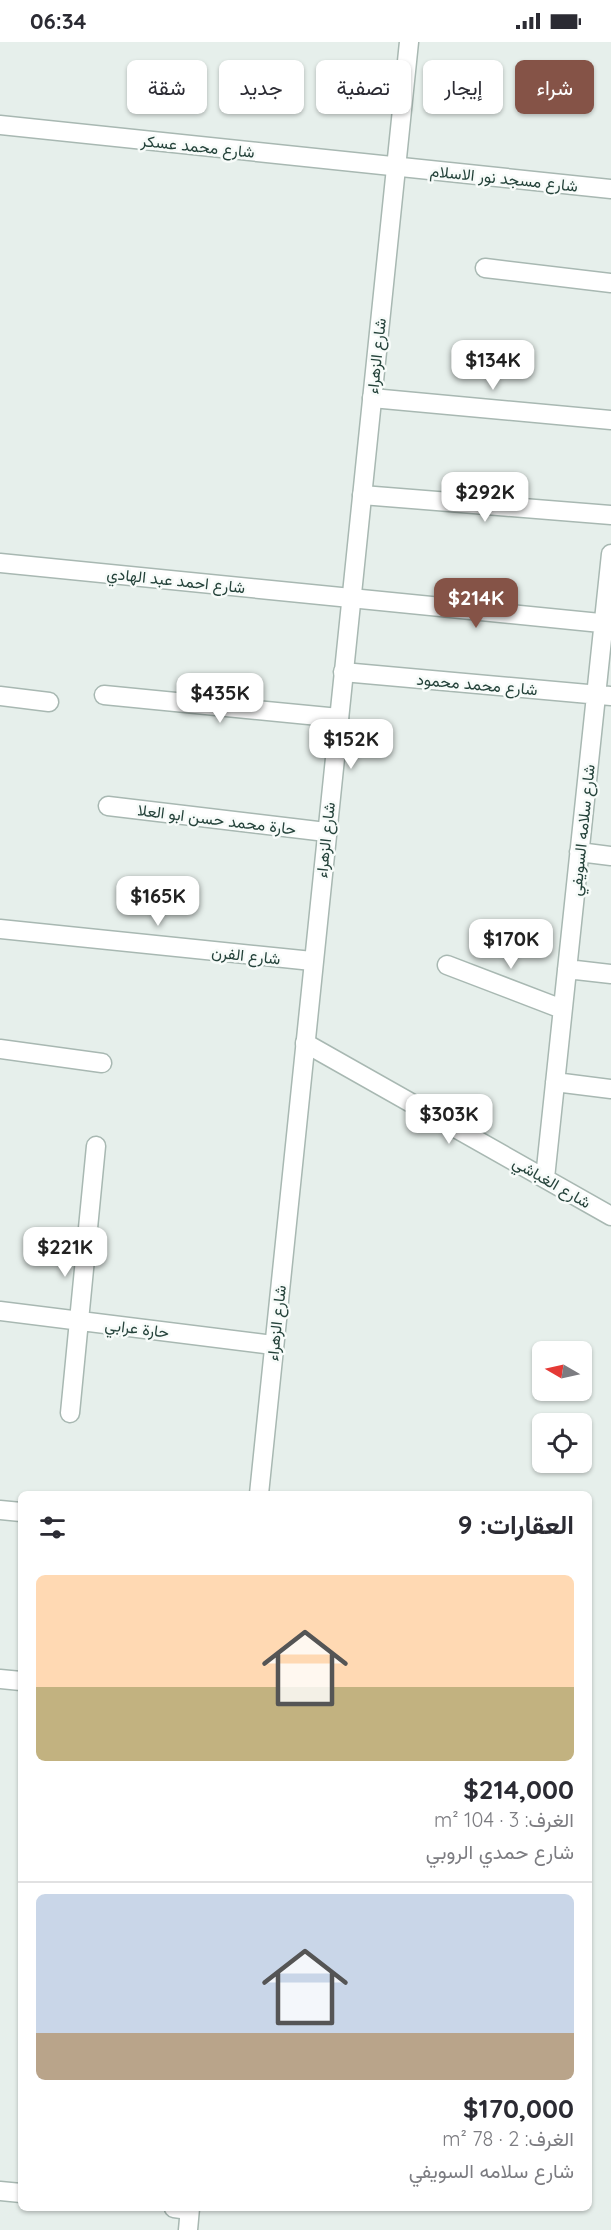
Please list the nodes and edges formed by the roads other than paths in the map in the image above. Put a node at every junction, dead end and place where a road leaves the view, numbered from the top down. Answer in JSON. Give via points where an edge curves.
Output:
{"nodes":[{"id":1,"x":409,"y":42,"type":"edge"},
{"id":2,"x":0,"y":125,"type":"edge"},
{"id":3,"x":396,"y":166,"type":"junction"},
{"id":4,"x":611,"y":189,"type":"edge"},
{"id":5,"x":485,"y":268,"type":"dead end"},
{"id":6,"x":611,"y":283,"type":"edge"},
{"id":7,"x":372,"y":398,"type":"junction"},
{"id":8,"x":611,"y":420,"type":"edge"},
{"id":9,"x":362,"y":495,"type":"junction"},
{"id":10,"x":611,"y":515,"type":"edge"},
{"id":11,"x":611,"y":554,"type":"edge"},
{"id":12,"x":0,"y":563,"type":"edge"},
{"id":13,"x":351,"y":598,"type":"junction"},
{"id":14,"x":607,"y":624,"type":"edge"},
{"id":15,"x":343,"y":672,"type":"junction"},
{"id":16,"x":104,"y":695,"type":"dead end"},
{"id":17,"x":604,"y":695,"type":"edge"},
{"id":18,"x":0,"y":696,"type":"edge"},
{"id":19,"x":49,"y":702,"type":"dead end"},
{"id":20,"x":339,"y":718,"type":"junction"},
{"id":21,"x":108,"y":806,"type":"dead end"},
{"id":22,"x":326,"y":832,"type":"junction"},
{"id":23,"x":579,"y":852,"type":"junction"},
{"id":24,"x":611,"y":856,"type":"edge"},
{"id":25,"x":0,"y":929,"type":"edge"},
{"id":26,"x":312,"y":961,"type":"junction"},
{"id":27,"x":447,"y":966,"type":"dead end"},
{"id":28,"x":567,"y":969,"type":"junction"},
{"id":29,"x":611,"y":974,"type":"edge"},
{"id":30,"x":562,"y":1009,"type":"junction"},
{"id":31,"x":305,"y":1043,"type":"junction"},
{"id":32,"x":0,"y":1049,"type":"edge"},
{"id":33,"x":102,"y":1063,"type":"dead end"},
{"id":34,"x":555,"y":1082,"type":"junction"},
{"id":35,"x":611,"y":1089,"type":"edge"},
{"id":36,"x":96,"y":1146,"type":"dead end"},
{"id":37,"x":545,"y":1178,"type":"junction"},
{"id":38,"x":611,"y":1216,"type":"edge"},
{"id":39,"x":0,"y":1311,"type":"edge"},
{"id":40,"x":78,"y":1321,"type":"junction"},
{"id":41,"x":273,"y":1345,"type":"junction"},
{"id":42,"x":70,"y":1413,"type":"dead end"},
{"id":43,"x":258,"y":1491,"type":"edge"},
{"id":44,"x":0,"y":1510,"type":"edge"},
{"id":45,"x":18,"y":1512,"type":"edge"},
{"id":46,"x":0,"y":1679,"type":"edge"},
{"id":47,"x":18,"y":1681,"type":"edge"},
{"id":48,"x":0,"y":2191,"type":"edge"},
{"id":49,"x":18,"y":2193,"type":"edge"},
{"id":50,"x":185,"y":2211,"type":"edge"},
{"id":51,"x":188,"y":2230,"type":"edge"}],
"edges":[{"from":1,"to":3,"type":"street","name":"شارع الزهراء"},
{"from":2,"to":3,"type":"street","name":"شارع محمد عسكر"},
{"from":3,"to":4,"type":"street","name":"شارع مسجد نور الاسلام"},
{"from":3,"to":7,"type":"street","name":"شارع الزهراء"},
{"from":5,"to":6,"type":"street"},
{"from":7,"to":8,"type":"street"},
{"from":7,"to":9,"type":"street","name":"شارع الزهراء"},
{"from":9,"to":10,"type":"street"},
{"from":9,"to":13,"type":"street","name":"شارع الزهراء"},
{"from":11,"to":14,"type":"street","name":"شارع سلامه السويفي"},
{"from":12,"to":13,"type":"street","name":"شارع احمد عبد الهادي"},
{"from":13,"to":14,"type":"street","name":"شارع احمد عبد الهادي"},
{"from":13,"to":15,"type":"street","name":"شارع الزهراء"},
{"from":14,"to":17,"type":"street","name":"شارع سلامه السويفي"},
{"from":15,"to":17,"type":"street","name":"شارع محمد محمود"},
{"from":15,"to":20,"type":"street","name":"شارع الزهراء"},
{"from":16,"to":20,"type":"street"},
{"from":17,"to":23,"type":"street","name":"شارع سلامه السويفي"},
{"from":18,"to":19,"type":"street"},
{"from":20,"to":22,"type":"street","name":"شارع الزهراء"},
{"from":21,"to":22,"type":"street","name":"حارة محمد حسن ابو العلا"},
{"from":22,"to":26,"type":"street","name":"شارع الزهراء"},
{"from":23,"to":24,"type":"street"},
{"from":23,"to":28,"type":"street","name":"شارع سلامه السويفي"},
{"from":25,"to":26,"type":"street","name":"شارع الفرن"},
{"from":26,"to":31,"type":"street","name":"شارع الزهراء"},
{"from":27,"to":30,"type":"street"},
{"from":28,"to":29,"type":"street"},
{"from":28,"to":30,"type":"street","name":"شارع سلامه السويفي"},
{"from":30,"to":34,"type":"street","name":"شارع سلامه السويفي"},
{"from":31,"to":37,"type":"street","name":"شارع الغباشي"},
{"from":31,"to":41,"type":"street","name":"شارع الزهراء"},
{"from":32,"to":33,"type":"street"},
{"from":34,"to":35,"type":"street"},
{"from":34,"to":37,"type":"street","name":"شارع سلامه السويفي"},
{"from":36,"to":40,"type":"street"},
{"from":37,"to":38,"type":"street","name":"شارع الغباشي"},
{"from":39,"to":40,"type":"street","name":"حارة عرابي"},
{"from":40,"to":41,"type":"street","name":"حارة عرابي"},
{"from":40,"to":42,"type":"street"},
{"from":41,"to":43,"type":"street","name":"شارع الزهراء"},
{"from":44,"to":45,"type":"street"},
{"from":46,"to":47,"type":"street"},
{"from":48,"to":49,"type":"street"},
{"from":50,"to":51,"type":"street"}]}
